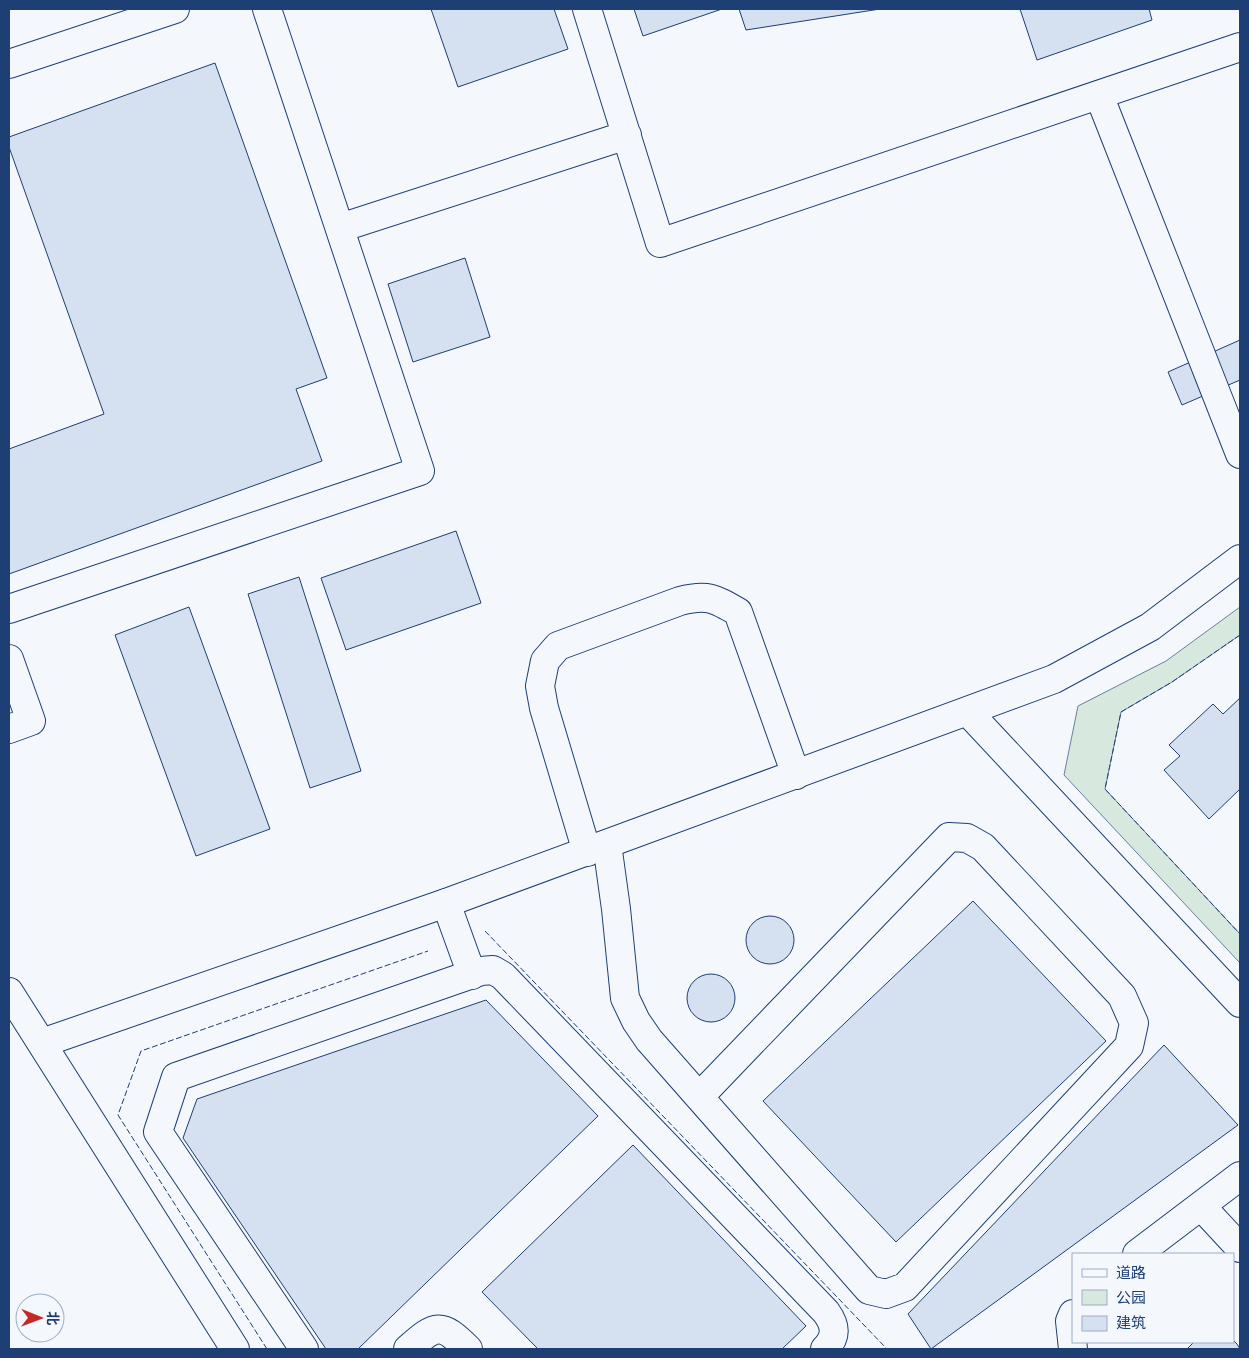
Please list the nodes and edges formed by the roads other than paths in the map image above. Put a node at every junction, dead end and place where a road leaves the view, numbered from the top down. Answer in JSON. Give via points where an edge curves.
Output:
{"nodes":[{"id":1,"x":174,"y":9,"type":"edge"},
{"id":2,"x":267,"y":9,"type":"edge"},
{"id":3,"x":588,"y":9,"type":"edge"},
{"id":4,"x":1240,"y":47,"type":"edge"},
{"id":5,"x":9,"y":64,"type":"edge"},
{"id":6,"x":1099,"y":95,"type":"junction"},
{"id":7,"x":627,"y":136,"type":"junction"},
{"id":8,"x":340,"y":228,"type":"junction"},
{"id":9,"x":1240,"y":454,"type":"edge"},
{"id":10,"x":1240,"y":559,"type":"edge"},
{"id":11,"x":9,"y":609,"type":"edge"},
{"id":12,"x":9,"y":659,"type":"edge"},
{"id":13,"x":968,"y":712,"type":"junction"},
{"id":14,"x":9,"y":729,"type":"edge"},
{"id":15,"x":796,"y":775,"type":"junction"},
{"id":16,"x":597,"y":848,"type":"junction"},
{"id":17,"x":446,"y":903,"type":"junction"},
{"id":18,"x":472,"y":975,"type":"junction"},
{"id":19,"x":9,"y":992,"type":"edge"},
{"id":20,"x":1240,"y":1003,"type":"edge"},
{"id":21,"x":42,"y":1043,"type":"junction"},
{"id":22,"x":699,"y":1097,"type":"junction"},
{"id":23,"x":1240,"y":1176,"type":"edge"},
{"id":24,"x":1201,"y":1206,"type":"junction"},
{"id":25,"x":1240,"y":1248,"type":"edge"},
{"id":26,"x":1138,"y":1253,"type":"edge"},
{"id":27,"x":1072,"y":1316,"type":"edge"},
{"id":28,"x":1072,"y":1339,"type":"edge"},
{"id":29,"x":235,"y":1349,"type":"edge"},
{"id":30,"x":304,"y":1349,"type":"edge"},
{"id":31,"x":408,"y":1349,"type":"edge"},
{"id":32,"x":468,"y":1349,"type":"edge"},
{"id":33,"x":825,"y":1349,"type":"edge"}],
"edges":[{"from":1,"to":5,"type":"main road"},
{"from":2,"to":8,"type":"main road"},
{"from":3,"to":7,"type":"main road"},
{"from":4,"to":6,"type":"main road"},
{"from":6,"to":7,"type":"main road","via":[[660,242]]},
{"from":6,"to":9,"type":"main road"},
{"from":7,"to":8,"type":"main road"},
{"from":8,"to":11,"type":"main road","via":[[420,471]]},
{"from":10,"to":13,"type":"main road","via":[[1150,627],[1054,679]]},
{"from":12,"to":14,"type":"main road","via":[[31,721]]},
{"from":13,"to":15,"type":"main road"},
{"from":13,"to":20,"type":"main road"},
{"from":15,"to":16,"type":"main road"},
{"from":15,"to":16,"type":"main road","via":[[738,612],[720,601],[699,596],[567,642],[558,646],[545,661],[540,686],[544,708]]},
{"from":16,"to":17,"type":"main road"},
{"from":16,"to":22,"type":"main road","via":[[616,909],[625,998],[649,1040]]},
{"from":17,"to":18,"type":"main road"},
{"from":17,"to":21,"type":"main road"},
{"from":18,"to":30,"type":"main road","via":[[176,1077],[158,1132]]},
{"from":18,"to":33,"type":"main road","via":[[492,970],[503,976],[826,1312],[834,1332]]},
{"from":19,"to":21,"type":"main road"},
{"from":21,"to":29,"type":"main road"},
{"from":22,"to":22,"type":"main road","via":[[869,1290],[886,1294],[905,1287],[1129,1046],[1134,1023],[1122,996],[983,846],[968,838],[949,837]]},
{"from":23,"to":24,"type":"main road"},
{"from":24,"to":25,"type":"main road"},
{"from":24,"to":26,"type":"main road"},
{"from":27,"to":28,"type":"main road"},
{"from":31,"to":32,"type":"main road","via":[[431,1330],[439,1329],[449,1331]]}]}
